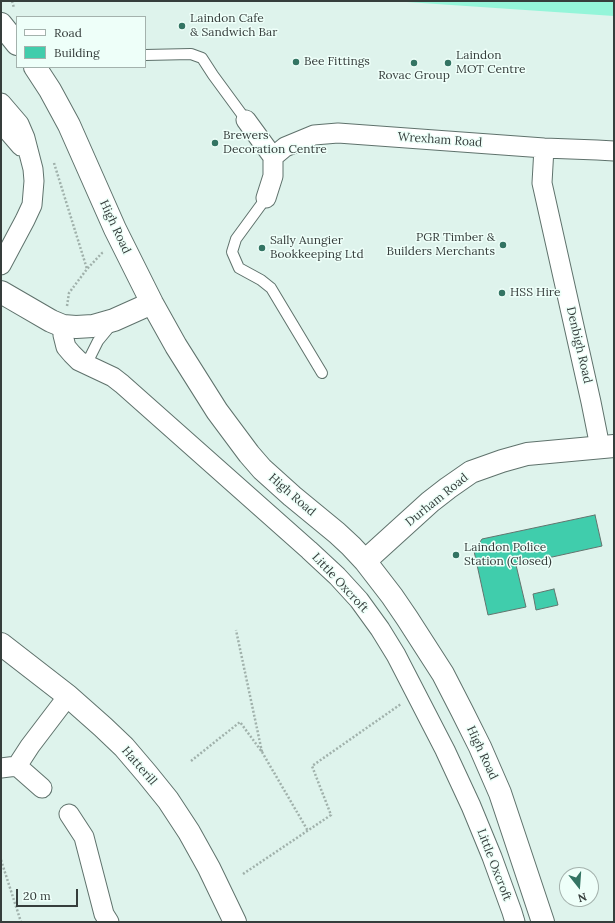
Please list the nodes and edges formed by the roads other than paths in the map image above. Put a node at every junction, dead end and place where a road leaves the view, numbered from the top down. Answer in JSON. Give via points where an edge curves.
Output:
{"nodes":[{"id":1,"x":1,"y":24,"type":"edge"},
{"id":2,"x":16,"y":43,"type":"edge"},
{"id":3,"x":146,"y":55,"type":"edge"},
{"id":4,"x":36,"y":68,"type":"edge"},
{"id":5,"x":1,"y":104,"type":"edge"},
{"id":6,"x":246,"y":120,"type":"joint"},
{"id":7,"x":1,"y":123,"type":"edge"},
{"id":8,"x":544,"y":148,"type":"junction"},
{"id":9,"x":614,"y":152,"type":"edge"},
{"id":10,"x":272,"y":157,"type":"junction"},
{"id":11,"x":30,"y":159,"type":"junction"},
{"id":12,"x":266,"y":198,"type":"joint"},
{"id":13,"x":1,"y":265,"type":"edge"},
{"id":14,"x":1,"y":292,"type":"edge"},
{"id":15,"x":152,"y":303,"type":"junction"},
{"id":16,"x":114,"y":320,"type":"junction"},
{"id":17,"x":63,"y":326,"type":"junction"},
{"id":18,"x":86,"y":365,"type":"junction"},
{"id":19,"x":322,"y":373,"type":"dead end"},
{"id":20,"x":607,"y":447,"type":"edge"},
{"id":21,"x":365,"y":561,"type":"junction"},
{"id":22,"x":1,"y":644,"type":"edge"},
{"id":23,"x":68,"y":696,"type":"junction"},
{"id":24,"x":9,"y":767,"type":"edge"},
{"id":25,"x":42,"y":788,"type":"dead end"},
{"id":26,"x":69,"y":814,"type":"dead end"},
{"id":27,"x":109,"y":922,"type":"edge"},
{"id":28,"x":235,"y":922,"type":"edge"},
{"id":29,"x":515,"y":922,"type":"edge"},
{"id":30,"x":543,"y":922,"type":"edge"}],
"edges":[{"from":1,"to":2,"type":"street"},
{"from":3,"to":6,"type":"lane","via":[[191,54],[202,58]]},
{"from":4,"to":15,"type":"street","name":"High Road","via":[[69,125],[115,229]]},
{"from":5,"to":11,"type":"street","via":[[19,124]]},
{"from":6,"to":10,"type":"street"},
{"from":7,"to":11,"type":"street"},
{"from":8,"to":9,"type":"street","name":"Wrexham Road"},
{"from":8,"to":10,"type":"street","name":"Wrexham Road","via":[[338,133],[314,135],[285,147]]},
{"from":8,"to":20,"type":"street","name":"Denbigh Road","via":[[542,183],[590,394]]},
{"from":10,"to":12,"type":"street","via":[[273,176]]},
{"from":11,"to":13,"type":"street","via":[[34,181],[32,205]]},
{"from":12,"to":19,"type":"lane","via":[[236,239],[232,252],[238,268],[271,288]]},
{"from":14,"to":17,"type":"street","via":[[38,315]]},
{"from":15,"to":16,"type":"street"},
{"from":15,"to":21,"type":"street","name":"High Road","via":[[200,385],[249,454],[262,469],[337,533]]},
{"from":16,"to":17,"type":"street","via":[[93,326]]},
{"from":16,"to":18,"type":"lane","via":[[98,341]]},
{"from":17,"to":18,"type":"street","name":"Little Oxcroft","via":[[66,347]]},
{"from":18,"to":29,"type":"street","name":"Little Oxcroft","via":[[122,384],[337,576],[359,600],[396,655],[445,750],[492,857]]},
{"from":20,"to":21,"type":"street","name":"Durham Road","via":[[527,454],[471,472],[430,502]]},
{"from":21,"to":30,"type":"street","name":"High Road","via":[[392,596],[443,674],[480,747],[500,794]]},
{"from":22,"to":23,"type":"street","name":"Hatterill"},
{"from":23,"to":24,"type":"street","via":[[30,746]]},
{"from":23,"to":28,"type":"street","name":"Hatterill","via":[[124,747],[168,800],[190,832]]},
{"from":24,"to":25,"type":"street"},
{"from":26,"to":27,"type":"street","via":[[84,837],[104,914]]}]}
